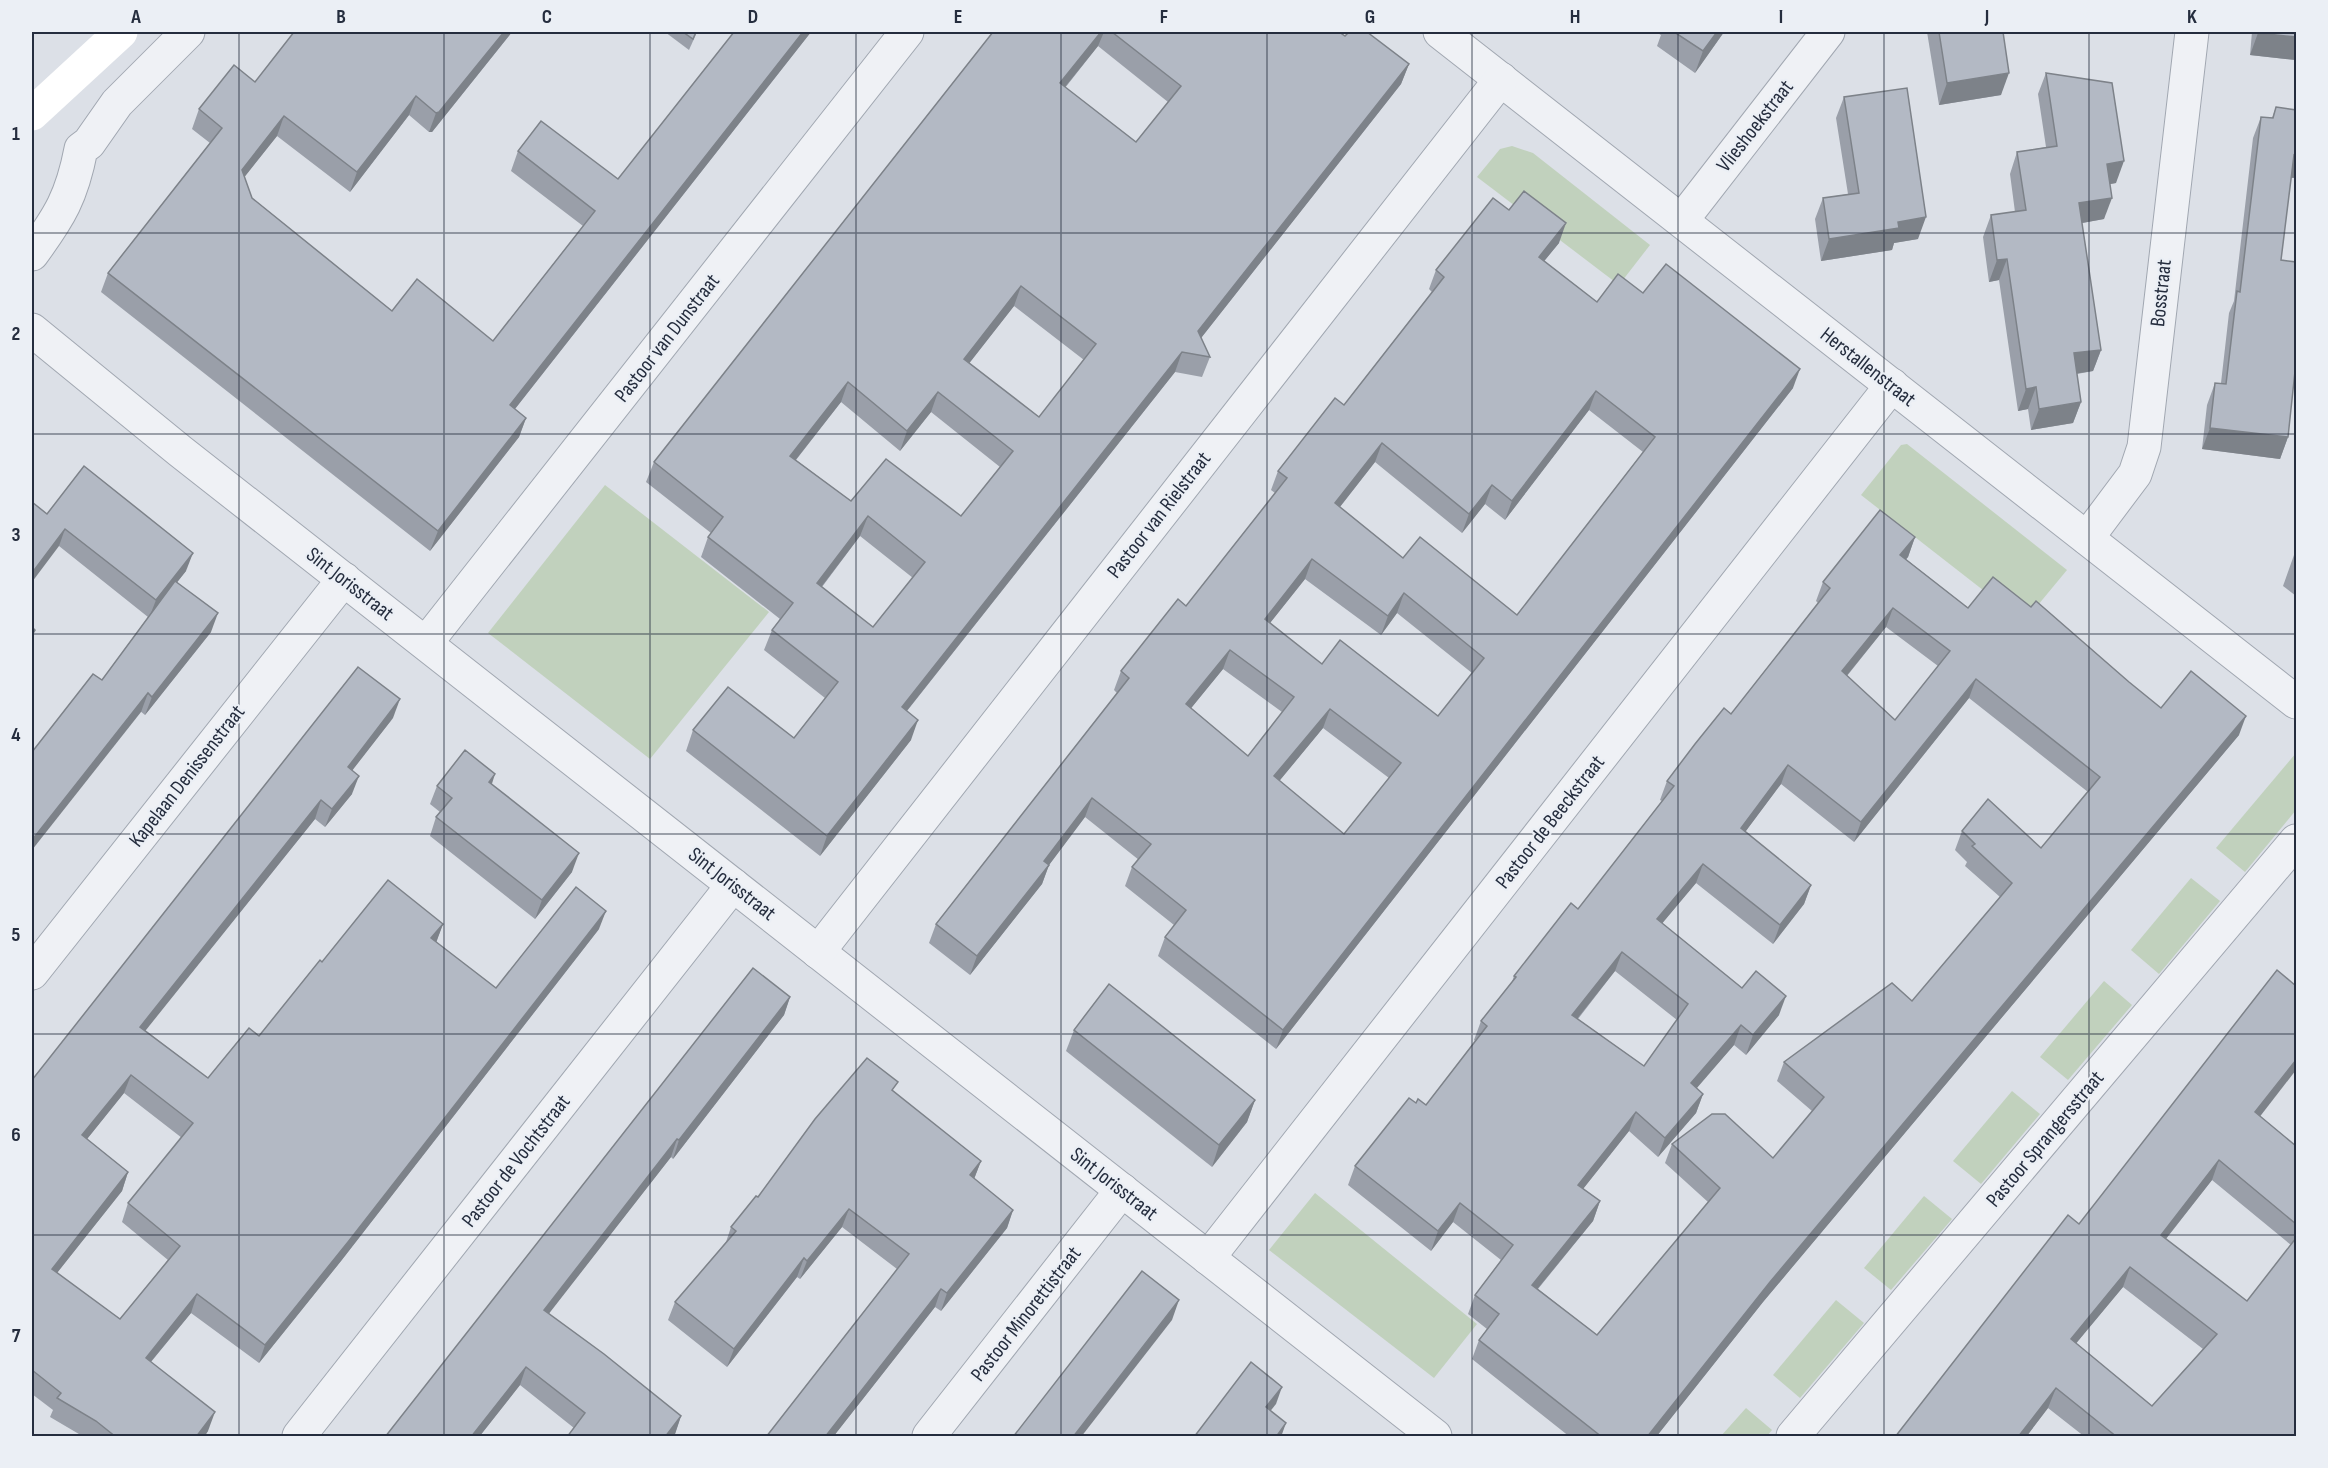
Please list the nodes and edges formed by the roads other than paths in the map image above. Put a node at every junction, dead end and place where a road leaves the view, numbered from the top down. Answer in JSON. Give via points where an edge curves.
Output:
{"nodes":[{"id":1,"x":122,"y":32,"type":"edge"},
{"id":2,"x":188,"y":32,"type":"edge"},
{"id":3,"x":907,"y":32,"type":"edge"},
{"id":4,"x":1440,"y":32,"type":"edge"},
{"id":5,"x":1828,"y":32,"type":"edge"},
{"id":6,"x":2192,"y":32,"type":"edge"},
{"id":7,"x":1501,"y":79,"type":"junction"},
{"id":8,"x":32,"y":114,"type":"edge"},
{"id":9,"x":1682,"y":220,"type":"junction"},
{"id":10,"x":32,"y":254,"type":"edge"},
{"id":11,"x":32,"y":330,"type":"edge"},
{"id":12,"x":1892,"y":385,"type":"junction"},
{"id":13,"x":2086,"y":538,"type":"junction"},
{"id":14,"x":344,"y":579,"type":"junction"},
{"id":15,"x":426,"y":643,"type":"junction"},
{"id":16,"x":2296,"y":702,"type":"edge"},
{"id":17,"x":2296,"y":841,"type":"edge"},
{"id":18,"x":733,"y":885,"type":"junction"},
{"id":19,"x":818,"y":952,"type":"junction"},
{"id":20,"x":32,"y":973,"type":"edge"},
{"id":21,"x":1122,"y":1190,"type":"junction"},
{"id":22,"x":1208,"y":1258,"type":"junction"},
{"id":23,"x":299,"y":1437,"type":"edge"},
{"id":24,"x":929,"y":1437,"type":"edge"},
{"id":25,"x":1435,"y":1437,"type":"edge"},
{"id":26,"x":1793,"y":1437,"type":"edge"}],
"edges":[{"from":1,"to":8,"type":"street"},
{"from":2,"to":10,"type":"street","via":[[117,103],[81,149],[68,199]]},
{"from":3,"to":15,"type":"street","name":"Pastoor van Dunstraat"},
{"from":4,"to":7,"type":"street","name":"Herstallenstraat"},
{"from":5,"to":9,"type":"street","name":"Vlieshoekstraat"},
{"from":6,"to":13,"type":"street","name":"Bosstraat","via":[[2144,447],[2135,474]]},
{"from":7,"to":9,"type":"street","name":"Herstallenstraat"},
{"from":7,"to":19,"type":"street","name":"Pastoor van Rielstraat"},
{"from":9,"to":12,"type":"street","name":"Herstallenstraat"},
{"from":11,"to":14,"type":"street","name":"Sint Jorisstraat"},
{"from":12,"to":13,"type":"street","name":"Herstallenstraat"},
{"from":12,"to":22,"type":"street","name":"Pastoor de Beeckstraat"},
{"from":13,"to":16,"type":"street","name":"Herstallenstraat"},
{"from":14,"to":15,"type":"street","name":"Sint Jorisstraat"},
{"from":14,"to":20,"type":"street","name":"Kapelaan Denissenstraat"},
{"from":15,"to":18,"type":"street","name":"Sint Jorisstraat"},
{"from":17,"to":26,"type":"street","name":"Pastoor Sprangersstraat"},
{"from":18,"to":19,"type":"street","name":"Sint Jorisstraat"},
{"from":18,"to":23,"type":"street","name":"Pastoor de Vochtstraat"},
{"from":19,"to":21,"type":"street","name":"Sint Jorisstraat"},
{"from":21,"to":22,"type":"street","name":"Sint Jorisstraat"},
{"from":21,"to":24,"type":"street","name":"Pastoor Minorettistraat"},
{"from":22,"to":25,"type":"street","name":"Sint Jorisstraat"}]}
